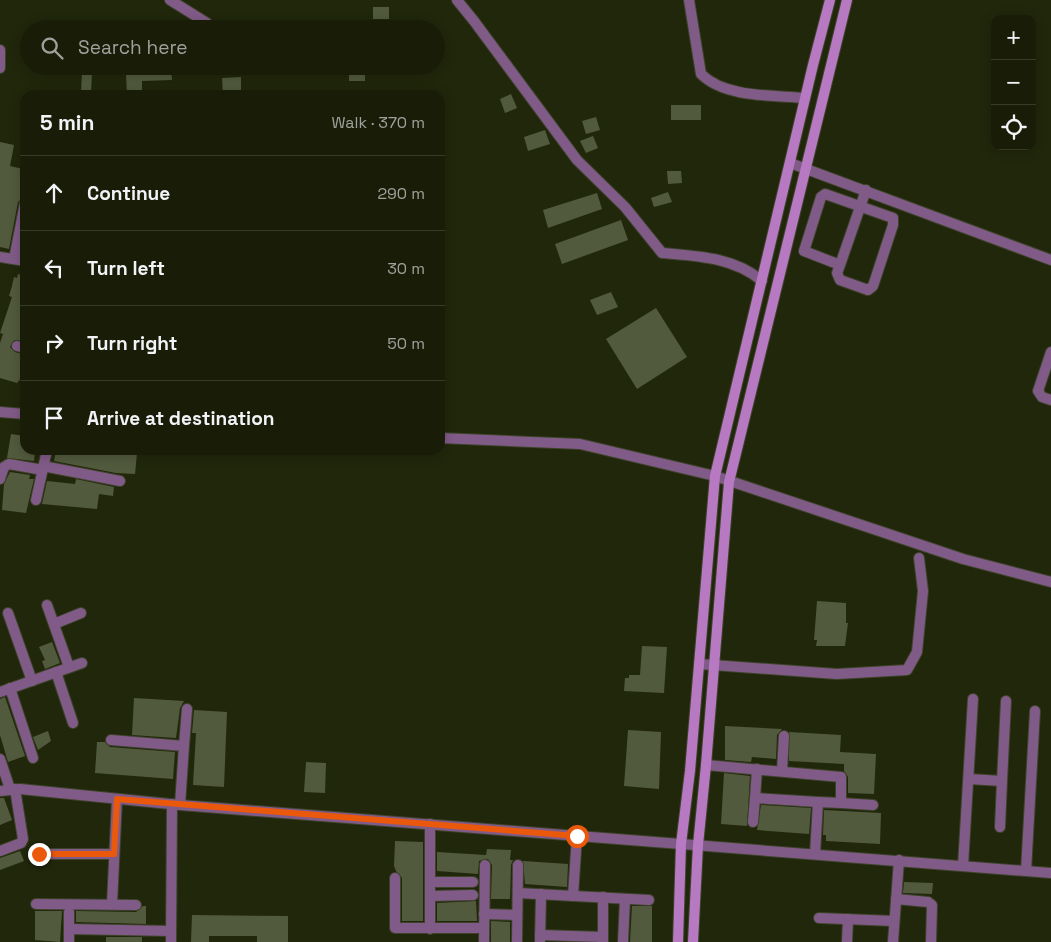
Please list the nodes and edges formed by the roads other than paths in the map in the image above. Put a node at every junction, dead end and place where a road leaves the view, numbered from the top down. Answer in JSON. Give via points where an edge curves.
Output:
{"nodes":[{"id":1,"x":170,"y":0,"type":"edge"},
{"id":2,"x":456,"y":0,"type":"edge"},
{"id":3,"x":689,"y":0,"type":"edge"},
{"id":4,"x":830,"y":0,"type":"edge"},
{"id":5,"x":847,"y":0,"type":"edge"},
{"id":6,"x":201,"y":20,"type":"edge"},
{"id":7,"x":0,"y":50,"type":"edge"},
{"id":8,"x":0,"y":68,"type":"edge"},
{"id":9,"x":805,"y":98,"type":"junction"},
{"id":10,"x":790,"y":163,"type":"junction"},
{"id":11,"x":805,"y":168,"type":"junction"},
{"id":12,"x":866,"y":190,"type":"junction"},
{"id":13,"x":861,"y":206,"type":"junction"},
{"id":14,"x":0,"y":257,"type":"edge"},
{"id":15,"x":20,"y":260,"type":"edge"},
{"id":16,"x":1051,"y":260,"type":"edge"},
{"id":17,"x":840,"y":265,"type":"junction"},
{"id":18,"x":762,"y":281,"type":"junction"},
{"id":19,"x":1051,"y":352,"type":"edge"},
{"id":20,"x":1051,"y":400,"type":"edge"},
{"id":21,"x":0,"y":412,"type":"edge"},
{"id":22,"x":20,"y":414,"type":"edge"},
{"id":23,"x":445,"y":438,"type":"edge"},
{"id":24,"x":46,"y":455,"type":"edge"},
{"id":25,"x":43,"y":468,"type":"junction"},
{"id":26,"x":715,"y":476,"type":"junction"},
{"id":27,"x":0,"y":479,"type":"edge"},
{"id":28,"x":120,"y":481,"type":"dead end"},
{"id":29,"x":729,"y":482,"type":"junction"},
{"id":30,"x":36,"y":500,"type":"dead end"},
{"id":31,"x":919,"y":558,"type":"dead end"},
{"id":32,"x":1051,"y":582,"type":"edge"},
{"id":33,"x":47,"y":605,"type":"dead end"},
{"id":34,"x":8,"y":613,"type":"dead end"},
{"id":35,"x":81,"y":613,"type":"dead end"},
{"id":36,"x":54,"y":624,"type":"junction"},
{"id":37,"x":82,"y":663,"type":"dead end"},
{"id":38,"x":699,"y":664,"type":"junction"},
{"id":39,"x":713,"y":664,"type":"junction"},
{"id":40,"x":69,"y":668,"type":"junction"},
{"id":41,"x":56,"y":672,"type":"junction"},
{"id":42,"x":32,"y":681,"type":"junction"},
{"id":43,"x":5,"y":690,"type":"edge"},
{"id":44,"x":973,"y":699,"type":"dead end"},
{"id":45,"x":1006,"y":701,"type":"dead end"},
{"id":46,"x":187,"y":709,"type":"dead end"},
{"id":47,"x":1035,"y":711,"type":"dead end"},
{"id":48,"x":73,"y":723,"type":"dead end"},
{"id":49,"x":784,"y":736,"type":"dead end"},
{"id":50,"x":111,"y":740,"type":"dead end"},
{"id":51,"x":184,"y":746,"type":"junction"},
{"id":52,"x":33,"y":758,"type":"dead end"},
{"id":53,"x":0,"y":759,"type":"edge"},
{"id":54,"x":706,"y":765,"type":"junction"},
{"id":55,"x":757,"y":769,"type":"junction"},
{"id":56,"x":782,"y":771,"type":"junction"},
{"id":57,"x":969,"y":778,"type":"junction"},
{"id":58,"x":1002,"y":781,"type":"junction"},
{"id":59,"x":8,"y":790,"type":"edge"},
{"id":60,"x":755,"y":798,"type":"junction"},
{"id":61,"x":117,"y":799,"type":"junction"},
{"id":62,"x":818,"y":802,"type":"junction"},
{"id":63,"x":841,"y":803,"type":"junction"},
{"id":64,"x":176,"y":804,"type":"junction"},
{"id":65,"x":873,"y":805,"type":"dead end"},
{"id":66,"x":753,"y":822,"type":"dead end"},
{"id":67,"x":430,"y":824,"type":"junction"},
{"id":68,"x":1000,"y":827,"type":"dead end"},
{"id":69,"x":577,"y":836,"type":"junction"},
{"id":70,"x":681,"y":844,"type":"junction"},
{"id":71,"x":698,"y":845,"type":"junction"},
{"id":72,"x":0,"y":851,"type":"edge"},
{"id":73,"x":39,"y":854,"type":"dead end"},
{"id":74,"x":114,"y":854,"type":"junction"},
{"id":75,"x":815,"y":854,"type":"junction"},
{"id":76,"x":899,"y":860,"type":"junction"},
{"id":77,"x":485,"y":865,"type":"dead end"},
{"id":78,"x":518,"y":865,"type":"dead end"},
{"id":79,"x":963,"y":866,"type":"junction"},
{"id":80,"x":1026,"y":870,"type":"junction"},
{"id":81,"x":1051,"y":872,"type":"edge"},
{"id":82,"x":394,"y":878,"type":"dead end"},
{"id":83,"x":430,"y":882,"type":"junction"},
{"id":84,"x":473,"y":882,"type":"dead end"},
{"id":85,"x":518,"y":893,"type":"junction"},
{"id":86,"x":541,"y":894,"type":"junction"},
{"id":87,"x":473,"y":895,"type":"dead end"},
{"id":88,"x":430,"y":896,"type":"junction"},
{"id":89,"x":573,"y":896,"type":"junction"},
{"id":90,"x":604,"y":898,"type":"junction"},
{"id":91,"x":625,"y":898,"type":"junction"},
{"id":92,"x":896,"y":899,"type":"junction"},
{"id":93,"x":649,"y":900,"type":"dead end"},
{"id":94,"x":36,"y":904,"type":"dead end"},
{"id":95,"x":112,"y":904,"type":"junction"},
{"id":96,"x":136,"y":904,"type":"dead end"},
{"id":97,"x":69,"y":912,"type":"dead end"},
{"id":98,"x":484,"y":914,"type":"junction"},
{"id":99,"x":517,"y":915,"type":"junction"},
{"id":100,"x":819,"y":918,"type":"dead end"},
{"id":101,"x":848,"y":919,"type":"junction"},
{"id":102,"x":894,"y":921,"type":"junction"},
{"id":103,"x":478,"y":928,"type":"dead end"},
{"id":104,"x":69,"y":929,"type":"junction"},
{"id":105,"x":430,"y":929,"type":"junction"},
{"id":106,"x":171,"y":931,"type":"junction"},
{"id":107,"x":540,"y":939,"type":"edge"},
{"id":108,"x":603,"y":939,"type":"edge"},
{"id":109,"x":69,"y":942,"type":"edge"},
{"id":110,"x":171,"y":942,"type":"edge"},
{"id":111,"x":484,"y":942,"type":"edge"},
{"id":112,"x":517,"y":942,"type":"edge"},
{"id":113,"x":623,"y":942,"type":"edge"},
{"id":114,"x":678,"y":942,"type":"edge"},
{"id":115,"x":693,"y":942,"type":"edge"},
{"id":116,"x":847,"y":942,"type":"edge"},
{"id":117,"x":892,"y":942,"type":"edge"},
{"id":118,"x":931,"y":942,"type":"edge"}],
"edges":[{"from":1,"to":6,"type":"street"},
{"from":2,"to":18,"type":"street","via":[[576,160],[625,207],[662,253],[732,262],[751,271]]},
{"from":3,"to":9,"type":"street","via":[[700,74],[708,82],[738,91]]},
{"from":4,"to":9,"type":"street"},
{"from":5,"to":11,"type":"street"},
{"from":7,"to":8,"type":"street"},
{"from":9,"to":10,"type":"street"},
{"from":10,"to":11,"type":"street"},
{"from":10,"to":18,"type":"street"},
{"from":11,"to":12,"type":"street"},
{"from":11,"to":29,"type":"street"},
{"from":12,"to":13,"type":"street"},
{"from":12,"to":16,"type":"street"},
{"from":13,"to":17,"type":"street"},
{"from":13,"to":17,"type":"street","via":[[825,194],[821,197],[804,251]]},
{"from":13,"to":17,"type":"street","via":[[894,221],[873,286],[868,290],[840,280],[837,273]]},
{"from":14,"to":15,"type":"street"},
{"from":18,"to":26,"type":"street"},
{"from":19,"to":20,"type":"street","via":[[1038,392],[1042,398]]},
{"from":21,"to":22,"type":"street"},
{"from":23,"to":26,"type":"street","via":[[580,444]]},
{"from":24,"to":25,"type":"street"},
{"from":25,"to":27,"type":"street","via":[[9,464],[4,467]]},
{"from":25,"to":28,"type":"street"},
{"from":25,"to":30,"type":"street"},
{"from":26,"to":29,"type":"street"},
{"from":26,"to":38,"type":"street"},
{"from":29,"to":32,"type":"street","via":[[964,558]]},
{"from":29,"to":39,"type":"street"},
{"from":31,"to":39,"type":"street","via":[[923,591],[917,652],[907,670],[837,674]]},
{"from":33,"to":36,"type":"street"},
{"from":34,"to":42,"type":"street"},
{"from":35,"to":36,"type":"street"},
{"from":36,"to":40,"type":"street"},
{"from":37,"to":40,"type":"street"},
{"from":38,"to":39,"type":"street"},
{"from":38,"to":70,"type":"street"},
{"from":39,"to":54,"type":"street"},
{"from":40,"to":41,"type":"street"},
{"from":41,"to":42,"type":"street"},
{"from":41,"to":48,"type":"street"},
{"from":42,"to":43,"type":"street"},
{"from":43,"to":52,"type":"street"},
{"from":44,"to":57,"type":"street"},
{"from":45,"to":58,"type":"street"},
{"from":46,"to":51,"type":"street"},
{"from":47,"to":80,"type":"street"},
{"from":49,"to":56,"type":"street"},
{"from":50,"to":51,"type":"street"},
{"from":51,"to":64,"type":"street"},
{"from":53,"to":59,"type":"street"},
{"from":54,"to":55,"type":"street"},
{"from":54,"to":71,"type":"street"},
{"from":55,"to":56,"type":"street"},
{"from":55,"to":60,"type":"street"},
{"from":56,"to":63,"type":"street","via":[[840,776]]},
{"from":57,"to":58,"type":"street"},
{"from":57,"to":79,"type":"street"},
{"from":58,"to":68,"type":"street"},
{"from":59,"to":61,"type":"street"},
{"from":59,"to":72,"type":"street","via":[[23,839],[21,843]]},
{"from":60,"to":62,"type":"street"},
{"from":60,"to":66,"type":"street"},
{"from":61,"to":64,"type":"street"},
{"from":61,"to":74,"type":"street"},
{"from":62,"to":63,"type":"street"},
{"from":62,"to":75,"type":"street"},
{"from":63,"to":65,"type":"street"},
{"from":64,"to":67,"type":"street"},
{"from":64,"to":106,"type":"street"},
{"from":67,"to":69,"type":"street"},
{"from":67,"to":83,"type":"street"},
{"from":69,"to":70,"type":"street"},
{"from":69,"to":89,"type":"street"},
{"from":70,"to":71,"type":"street"},
{"from":70,"to":114,"type":"street"},
{"from":71,"to":75,"type":"street"},
{"from":71,"to":115,"type":"street"},
{"from":73,"to":74,"type":"street"},
{"from":74,"to":95,"type":"street"},
{"from":75,"to":76,"type":"street"},
{"from":76,"to":79,"type":"street"},
{"from":76,"to":92,"type":"street"},
{"from":77,"to":98,"type":"street"},
{"from":78,"to":85,"type":"street"},
{"from":79,"to":80,"type":"street"},
{"from":80,"to":81,"type":"street"},
{"from":82,"to":105,"type":"street","via":[[395,928]]},
{"from":83,"to":84,"type":"street"},
{"from":83,"to":88,"type":"street"},
{"from":85,"to":86,"type":"street"},
{"from":85,"to":99,"type":"street"},
{"from":86,"to":89,"type":"street"},
{"from":86,"to":107,"type":"street"},
{"from":87,"to":88,"type":"street"},
{"from":88,"to":105,"type":"street"},
{"from":89,"to":90,"type":"street"},
{"from":90,"to":91,"type":"street"},
{"from":90,"to":108,"type":"street"},
{"from":91,"to":93,"type":"street"},
{"from":91,"to":113,"type":"street"},
{"from":92,"to":102,"type":"street"},
{"from":92,"to":118,"type":"street","via":[[932,905]]},
{"from":94,"to":95,"type":"street"},
{"from":95,"to":96,"type":"street"},
{"from":97,"to":104,"type":"street"},
{"from":98,"to":99,"type":"street"},
{"from":98,"to":111,"type":"street"},
{"from":99,"to":112,"type":"street"},
{"from":100,"to":101,"type":"street"},
{"from":101,"to":102,"type":"street"},
{"from":101,"to":116,"type":"street"},
{"from":102,"to":117,"type":"street"},
{"from":103,"to":105,"type":"street"},
{"from":104,"to":106,"type":"street"},
{"from":104,"to":109,"type":"street"},
{"from":106,"to":110,"type":"street"},
{"from":107,"to":108,"type":"street"}]}
